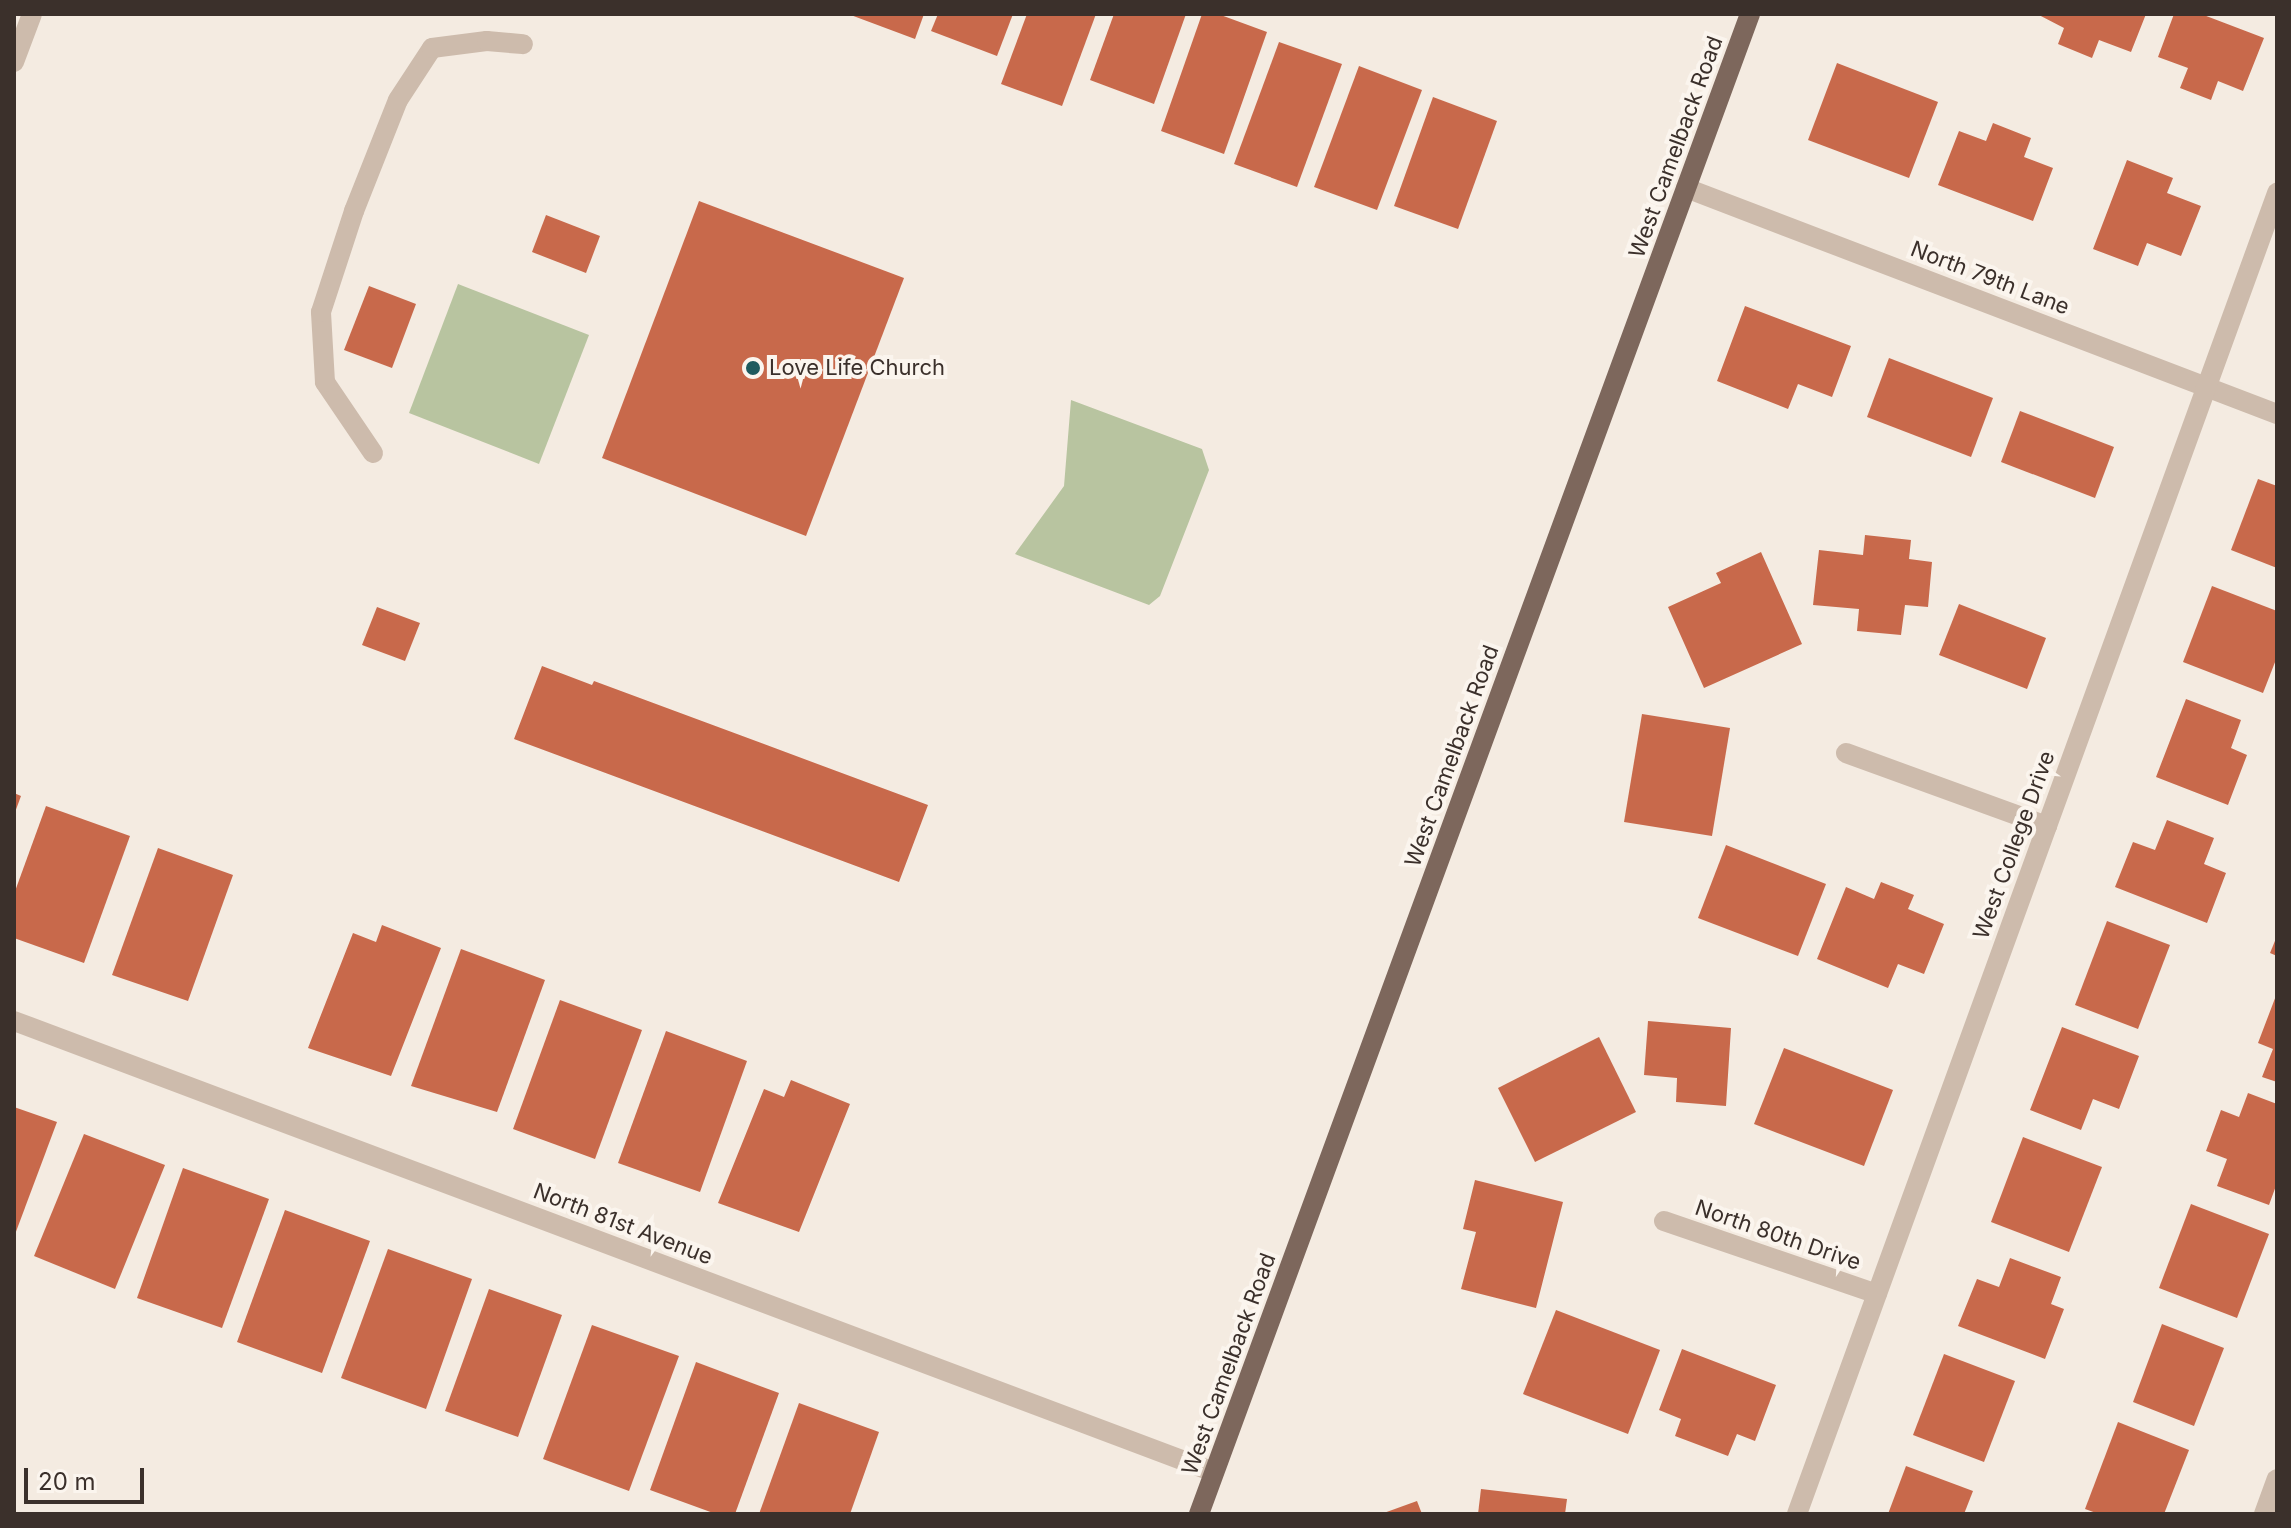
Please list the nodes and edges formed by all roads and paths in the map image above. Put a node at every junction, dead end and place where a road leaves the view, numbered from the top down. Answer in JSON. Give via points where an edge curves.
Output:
{"nodes":[{"id":1,"x":32,"y":14,"type":"edge"},
{"id":2,"x":1750,"y":14,"type":"edge"},
{"id":3,"x":523,"y":44,"type":"dead end"},
{"id":4,"x":14,"y":62,"type":"edge"},
{"id":5,"x":1686,"y":188,"type":"junction"},
{"id":6,"x":2277,"y":193,"type":"edge"},
{"id":7,"x":2207,"y":387,"type":"junction"},
{"id":8,"x":2277,"y":414,"type":"edge"},
{"id":9,"x":373,"y":453,"type":"dead end"},
{"id":10,"x":1846,"y":753,"type":"dead end"},
{"id":11,"x":2047,"y":826,"type":"junction"},
{"id":12,"x":14,"y":1021,"type":"edge"},
{"id":13,"x":1664,"y":1221,"type":"dead end"},
{"id":14,"x":1877,"y":1294,"type":"junction"},
{"id":15,"x":1214,"y":1472,"type":"junction"},
{"id":16,"x":2277,"y":1479,"type":"edge"},
{"id":17,"x":1199,"y":1514,"type":"edge"},
{"id":18,"x":1797,"y":1514,"type":"edge"},
{"id":19,"x":2264,"y":1514,"type":"edge"}],
"edges":[{"from":1,"to":4,"type":"street"},
{"from":2,"to":5,"type":"main road","name":"West Camelback Road"},
{"from":3,"to":9,"type":"street","via":[[487,41],[432,48],[398,100],[354,211],[321,312],[325,382]]},
{"from":5,"to":7,"type":"street","name":"North 79th Lane"},
{"from":5,"to":15,"type":"main road","name":"West Camelback Road"},
{"from":6,"to":7,"type":"street","name":"West College Drive"},
{"from":7,"to":8,"type":"street","name":"North 79th Lane"},
{"from":7,"to":11,"type":"street","name":"West College Drive"},
{"from":10,"to":11,"type":"street"},
{"from":11,"to":14,"type":"street","name":"West College Drive"},
{"from":12,"to":15,"type":"street","name":"North 81st Avenue"},
{"from":13,"to":14,"type":"street","name":"North 80th Drive"},
{"from":14,"to":18,"type":"street","name":"West College Drive"},
{"from":15,"to":17,"type":"main road","name":"West Camelback Road"},
{"from":16,"to":19,"type":"street"}]}
